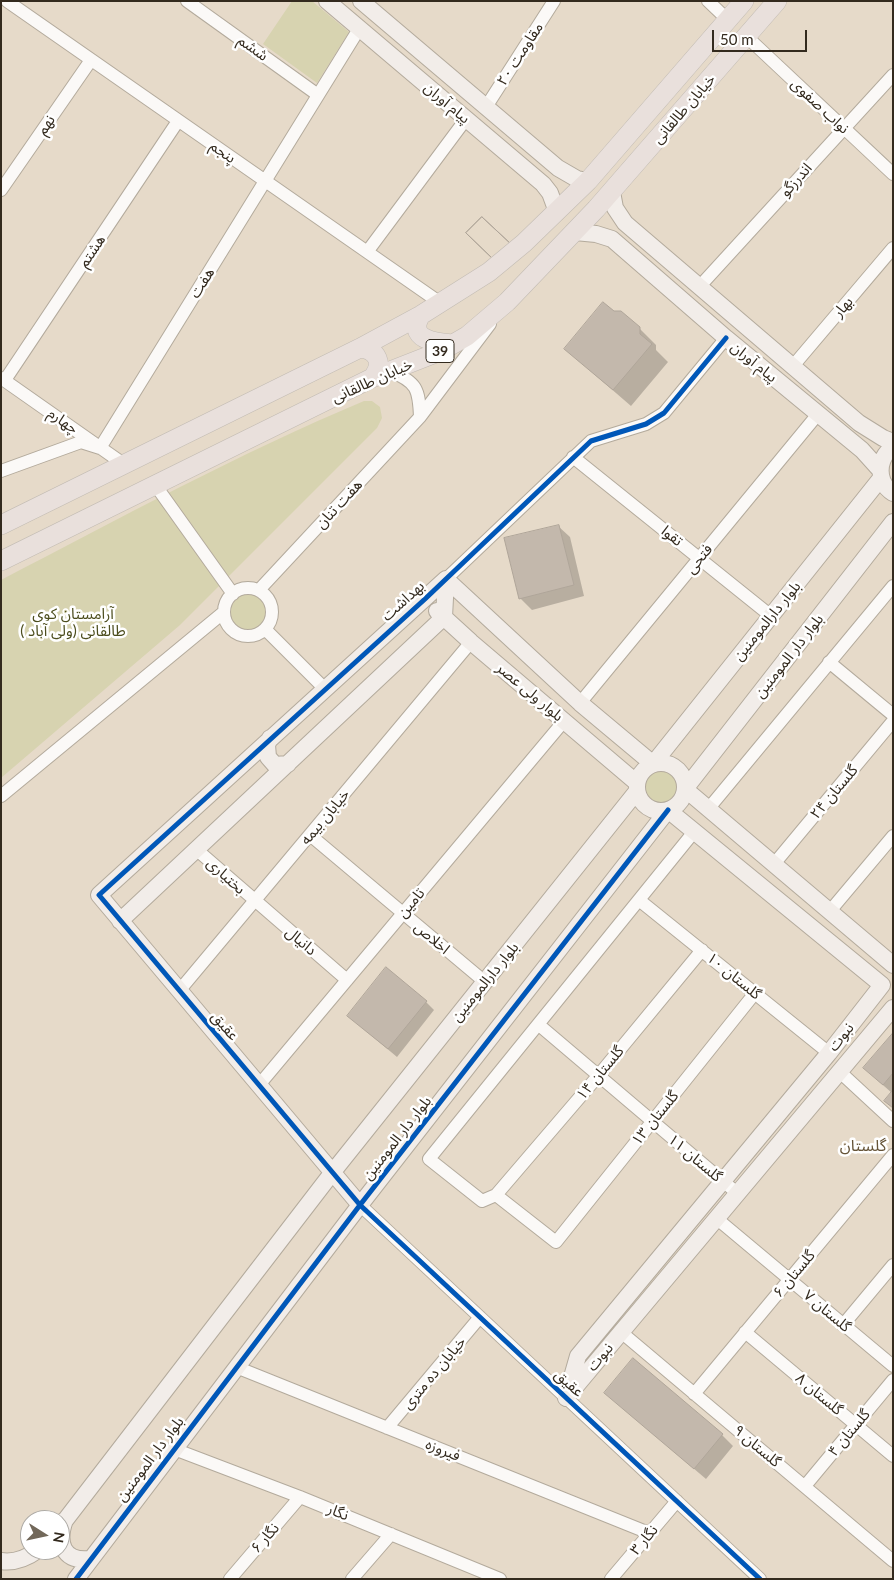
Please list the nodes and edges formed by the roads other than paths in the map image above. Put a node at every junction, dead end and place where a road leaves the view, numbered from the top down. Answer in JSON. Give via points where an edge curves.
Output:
{"nodes":[{"id":1,"x":7,"y":1,"type":"edge"},
{"id":2,"x":187,"y":1,"type":"edge"},
{"id":3,"x":327,"y":1,"type":"edge"},
{"id":4,"x":554,"y":1,"type":"edge"},
{"id":5,"x":708,"y":1,"type":"edge"},
{"id":6,"x":746,"y":1,"type":"edge"},
{"id":7,"x":777,"y":1,"type":"edge"},
{"id":8,"x":369,"y":4,"type":"edge"},
{"id":9,"x":729,"y":21,"type":"junction"},
{"id":10,"x":359,"y":28,"type":"junction"},
{"id":11,"x":747,"y":37,"type":"junction"},
{"id":12,"x":91,"y":60,"type":"junction"},
{"id":13,"x":893,"y":75,"type":"edge"},
{"id":14,"x":318,"y":95,"type":"junction"},
{"id":15,"x":486,"y":107,"type":"junction"},
{"id":16,"x":466,"y":118,"type":"junction"},
{"id":17,"x":178,"y":121,"type":"junction"},
{"id":18,"x":844,"y":128,"type":"junction"},
{"id":19,"x":558,"y":168,"type":"junction"},
{"id":20,"x":893,"y":174,"type":"edge"},
{"id":21,"x":265,"y":181,"type":"junction"},
{"id":22,"x":588,"y":181,"type":"junction"},
{"id":23,"x":543,"y":184,"type":"junction"},
{"id":24,"x":1,"y":190,"type":"edge"},
{"id":25,"x":612,"y":192,"type":"junction"},
{"id":26,"x":557,"y":212,"type":"junction"},
{"id":27,"x":625,"y":223,"type":"junction"},
{"id":28,"x":575,"y":232,"type":"junction"},
{"id":29,"x":612,"y":239,"type":"junction"},
{"id":30,"x":893,"y":248,"type":"edge"},
{"id":31,"x":367,"y":252,"type":"junction"},
{"id":32,"x":700,"y":286,"type":"junction"},
{"id":33,"x":439,"y":302,"type":"junction"},
{"id":34,"x":507,"y":302,"type":"junction"},
{"id":35,"x":421,"y":315,"type":"junction"},
{"id":36,"x":726,"y":338,"type":"junction"},
{"id":37,"x":453,"y":344,"type":"junction"},
{"id":38,"x":360,"y":348,"type":"junction"},
{"id":39,"x":793,"y":366,"type":"junction"},
{"id":40,"x":390,"y":371,"type":"junction"},
{"id":41,"x":372,"y":378,"type":"junction"},
{"id":42,"x":3,"y":379,"type":"edge"},
{"id":43,"x":818,"y":414,"type":"junction"},
{"id":44,"x":420,"y":417,"type":"junction"},
{"id":45,"x":872,"y":432,"type":"junction"},
{"id":46,"x":893,"y":442,"type":"edge"},
{"id":47,"x":893,"y":447,"type":"edge"},
{"id":48,"x":100,"y":448,"type":"junction"},
{"id":49,"x":862,"y":450,"type":"junction"},
{"id":50,"x":573,"y":457,"type":"junction"},
{"id":51,"x":125,"y":465,"type":"junction"},
{"id":52,"x":1,"y":471,"type":"edge"},
{"id":53,"x":881,"y":474,"type":"junction"},
{"id":54,"x":156,"y":486,"type":"junction"},
{"id":55,"x":893,"y":493,"type":"edge"},
{"id":56,"x":893,"y":522,"type":"edge"},
{"id":57,"x":1,"y":525,"type":"edge"},
{"id":58,"x":700,"y":558,"type":"junction"},
{"id":59,"x":1,"y":561,"type":"edge"},
{"id":60,"x":446,"y":579,"type":"junction"},
{"id":61,"x":893,"y":586,"type":"edge"},
{"id":62,"x":259,"y":590,"type":"junction"},
{"id":63,"x":233,"y":594,"type":"junction"},
{"id":64,"x":425,"y":599,"type":"junction"},
{"id":65,"x":224,"y":612,"type":"junction"},
{"id":66,"x":770,"y":616,"type":"junction"},
{"id":67,"x":444,"y":617,"type":"junction"},
{"id":68,"x":266,"y":630,"type":"junction"},
{"id":69,"x":471,"y":642,"type":"junction"},
{"id":70,"x":829,"y":662,"type":"junction"},
{"id":71,"x":324,"y":688,"type":"junction"},
{"id":72,"x":580,"y":703,"type":"junction"},
{"id":73,"x":893,"y":715,"type":"edge"},
{"id":74,"x":564,"y":720,"type":"junction"},
{"id":75,"x":893,"y":721,"type":"edge"},
{"id":76,"x":270,"y":738,"type":"junction"},
{"id":77,"x":288,"y":764,"type":"junction"},
{"id":78,"x":653,"y":764,"type":"junction"},
{"id":79,"x":637,"y":787,"type":"junction"},
{"id":80,"x":685,"y":789,"type":"junction"},
{"id":81,"x":1,"y":796,"type":"edge"},
{"id":82,"x":709,"y":808,"type":"junction"},
{"id":83,"x":668,"y":810,"type":"junction"},
{"id":84,"x":693,"y":833,"type":"junction"},
{"id":85,"x":310,"y":835,"type":"junction"},
{"id":86,"x":893,"y":836,"type":"edge"},
{"id":87,"x":197,"y":850,"type":"junction"},
{"id":88,"x":774,"y":864,"type":"junction"},
{"id":89,"x":99,"y":896,"type":"joint"},
{"id":90,"x":639,"y":900,"type":"junction"},
{"id":91,"x":254,"y":902,"type":"junction"},
{"id":92,"x":830,"y":911,"type":"junction"},
{"id":93,"x":403,"y":913,"type":"junction"},
{"id":94,"x":120,"y":921,"type":"junction"},
{"id":95,"x":702,"y":950,"type":"junction"},
{"id":96,"x":893,"y":965,"type":"edge"},
{"id":97,"x":893,"y":970,"type":"edge"},
{"id":98,"x":347,"y":980,"type":"junction"},
{"id":99,"x":485,"y":982,"type":"junction"},
{"id":100,"x":882,"y":985,"type":"junction"},
{"id":101,"x":179,"y":991,"type":"junction"},
{"id":102,"x":755,"y":993,"type":"junction"},
{"id":103,"x":893,"y":999,"type":"edge"},
{"id":104,"x":893,"y":1008,"type":"edge"},
{"id":105,"x":538,"y":1025,"type":"junction"},
{"id":106,"x":829,"y":1053,"type":"junction"},
{"id":107,"x":840,"y":1072,"type":"junction"},
{"id":108,"x":598,"y":1076,"type":"junction"},
{"id":109,"x":258,"y":1085,"type":"junction"},
{"id":110,"x":893,"y":1121,"type":"edge"},
{"id":111,"x":652,"y":1122,"type":"junction"},
{"id":112,"x":893,"y":1155,"type":"edge"},
{"id":113,"x":332,"y":1173,"type":"junction"},
{"id":114,"x":722,"y":1181,"type":"junction"},
{"id":115,"x":496,"y":1194,"type":"junction"},
{"id":116,"x":737,"y":1194,"type":"junction"},
{"id":117,"x":360,"y":1205,"type":"junction"},
{"id":118,"x":716,"y":1218,"type":"junction"},
{"id":119,"x":893,"y":1265,"type":"edge"},
{"id":120,"x":789,"y":1279,"type":"junction"},
{"id":121,"x":480,"y":1317,"type":"junction"},
{"id":122,"x":843,"y":1324,"type":"junction"},
{"id":123,"x":621,"y":1332,"type":"junction"},
{"id":124,"x":745,"y":1332,"type":"junction"},
{"id":125,"x":893,"y":1366,"type":"edge"},
{"id":126,"x":236,"y":1367,"type":"junction"},
{"id":127,"x":893,"y":1380,"type":"edge"},
{"id":128,"x":694,"y":1394,"type":"junction"},
{"id":129,"x":566,"y":1398,"type":"junction"},
{"id":130,"x":855,"y":1425,"type":"junction"},
{"id":131,"x":387,"y":1428,"type":"junction"},
{"id":132,"x":174,"y":1449,"type":"junction"},
{"id":133,"x":893,"y":1456,"type":"edge"},
{"id":134,"x":805,"y":1486,"type":"junction"},
{"id":135,"x":300,"y":1497,"type":"junction"},
{"id":136,"x":677,"y":1501,"type":"junction"},
{"id":137,"x":70,"y":1515,"type":"edge"},
{"id":138,"x":649,"y":1533,"type":"junction"},
{"id":139,"x":391,"y":1534,"type":"junction"},
{"id":140,"x":70,"y":1555,"type":"edge"},
{"id":141,"x":20,"y":1559,"type":"edge"},
{"id":142,"x":90,"y":1560,"type":"junction"},
{"id":143,"x":1,"y":1561,"type":"edge"},
{"id":144,"x":893,"y":1561,"type":"edge"},
{"id":145,"x":479,"y":1575,"type":"edge"},
{"id":146,"x":76,"y":1579,"type":"edge"},
{"id":147,"x":230,"y":1579,"type":"edge"},
{"id":148,"x":352,"y":1579,"type":"edge"},
{"id":149,"x":500,"y":1579,"type":"edge"},
{"id":150,"x":611,"y":1579,"type":"edge"},
{"id":151,"x":760,"y":1579,"type":"edge"}],
"edges":[{"from":1,"to":12,"type":"street","name":"پنجم"},
{"from":2,"to":14,"type":"street","name":"ششم"},
{"from":3,"to":10,"type":"street","name":"پیام آوران"},
{"from":4,"to":15,"type":"street","name":"مقاومت ۲۰"},
{"from":5,"to":9,"type":"street"},
{"from":6,"to":9,"type":"main road","name":"خیابان طالقانی"},
{"from":7,"to":11,"type":"main road","name":"خیابان طالقانی","number":"39"},
{"from":8,"to":10,"type":"street"},
{"from":8,"to":15,"type":"street","name":"پیام آوران"},
{"from":9,"to":22,"type":"main road","name":"خیابان طالقانی"},
{"from":10,"to":14,"type":"street","name":"هفت"},
{"from":10,"to":16,"type":"street","name":"پیام آوران"},
{"from":11,"to":18,"type":"street","name":"نواب صفوی"},
{"from":11,"to":25,"type":"main road","name":"خیابان طالقانی","number":"39"},
{"from":12,"to":17,"type":"street","name":"پنجم"},
{"from":12,"to":24,"type":"street","name":"نهم"},
{"from":13,"to":18,"type":"street","name":"اندرزگو"},
{"from":14,"to":21,"type":"street","name":"هفت"},
{"from":15,"to":19,"type":"street","name":"پیام آوران"},
{"from":16,"to":23,"type":"street","name":"پیام آوران"},
{"from":16,"to":31,"type":"street"},
{"from":17,"to":21,"type":"street","name":"پنجم"},
{"from":17,"to":42,"type":"street","name":"هشتم"},
{"from":18,"to":20,"type":"street","name":"نواب صفوی"},
{"from":18,"to":32,"type":"street","name":"اندرزگو"},
{"from":19,"to":22,"type":"street","name":"پیام آوران"},
{"from":19,"to":23,"type":"street","via":[[554,178]]},
{"from":21,"to":31,"type":"street","name":"پنجم"},
{"from":21,"to":48,"type":"street","name":"هفت"},
{"from":22,"to":26,"type":"main road","name":"خیابان طالقانی"},
{"from":23,"to":26,"type":"street","name":"پیام آوران"},
{"from":25,"to":27,"type":"street","name":"پیام آوران","via":[[615,208]]},
{"from":25,"to":28,"type":"main road","name":"خیابان طالقانی","number":"39"},
{"from":26,"to":33,"type":"main road","name":"خیابان طالقانی","via":[[489,272]]},
{"from":27,"to":29,"type":"street","via":[[613,230]]},
{"from":27,"to":32,"type":"street","name":"پیام آوران"},
{"from":28,"to":29,"type":"street","name":"پیام آوران"},
{"from":28,"to":34,"type":"main road","name":"خیابان طالقانی","number":"39"},
{"from":29,"to":36,"type":"street","name":"پیام آوران"},
{"from":30,"to":39,"type":"street","name":"بهار"},
{"from":31,"to":33,"type":"street","name":"پنجم"},
{"from":32,"to":39,"type":"street","name":"پیام آوران"},
{"from":33,"to":35,"type":"main road","name":"خیابان طالقانی"},
{"from":34,"to":37,"type":"main road","name":"خیابان طالقانی","number":"39","via":[[483,324]]},
{"from":34,"to":44,"type":"street","name":"هفت تنان"},
{"from":35,"to":37,"type":"main road","via":[[417,322],[421,336],[438,344]]},
{"from":35,"to":38,"type":"main road","name":"خیابان طالقانی"},
{"from":36,"to":43,"type":"street","name":"پیام آوران"},
{"from":36,"to":50,"type":"street","name":"بهداشت","via":[[656,420],[591,441]]},
{"from":37,"to":40,"type":"main road","name":"خیابان طالقانی","number":"39"},
{"from":38,"to":41,"type":"main road","via":[[376,354],[378,371]]},
{"from":38,"to":51,"type":"main road","name":"خیابان طالقانی"},
{"from":39,"to":45,"type":"street","name":"پیام آوران"},
{"from":40,"to":41,"type":"main road","name":"خیابان طالقانی","number":"39"},
{"from":40,"to":44,"type":"street","via":[[416,386]]},
{"from":41,"to":54,"type":"main road","name":"خیابان طالقانی","number":"39"},
{"from":42,"to":48,"type":"street","name":"چهارم"},
{"from":43,"to":49,"type":"street","name":"پیام آوران"},
{"from":43,"to":58,"type":"street","name":"فتحی"},
{"from":44,"to":62,"type":"street","name":"هفت تنان"},
{"from":45,"to":46,"type":"street","name":"پیام آوران"},
{"from":45,"to":49,"type":"street","via":[[872,444]]},
{"from":47,"to":53,"type":"street","name":"بلوار دارالمومنین","via":[[885,455]]},
{"from":48,"to":51,"type":"street","name":"چهارم"},
{"from":48,"to":52,"type":"street","via":[[81,442]]},
{"from":49,"to":53,"type":"street","name":"پیام آوران"},
{"from":50,"to":58,"type":"street","name":"تقوا"},
{"from":50,"to":60,"type":"street","name":"بهداشت"},
{"from":51,"to":57,"type":"main road","name":"خیابان طالقانی"},
{"from":53,"to":55,"type":"street","name":"پیام آوران","via":[[884,485]]},
{"from":53,"to":66,"type":"street","name":"بلوار دارالمومنین"},
{"from":54,"to":59,"type":"main road","name":"خیابان طالقانی","number":"39"},
{"from":54,"to":63,"type":"street"},
{"from":56,"to":80,"type":"street","name":"بلوار دار المومنین"},
{"from":58,"to":66,"type":"street","name":"تقوا"},
{"from":58,"to":72,"type":"street","name":"فتحی"},
{"from":60,"to":64,"type":"street","name":"بهداشت"},
{"from":60,"to":67,"type":"street","name":"بهداشت"},
{"from":60,"to":72,"type":"street","name":"بلوار ولی عصر"},
{"from":61,"to":70,"type":"street"},
{"from":62,"to":63,"type":"street","via":[[243,588]]},
{"from":62,"to":68,"type":"street","via":[[265,594],[272,608]]},
{"from":63,"to":65,"type":"street","via":[[225,604]]},
{"from":64,"to":67,"type":"street","name":"بلوار ولی عصر"},
{"from":64,"to":71,"type":"street","name":"بهداشت"},
{"from":65,"to":68,"type":"street","via":[[229,627],[242,636],[251,637]]},
{"from":65,"to":81,"type":"street"},
{"from":66,"to":78,"type":"street","name":"بلوار دارالمومنین"},
{"from":67,"to":69,"type":"street","name":"بلوار ولی عصر"},
{"from":67,"to":77,"type":"street"},
{"from":68,"to":71,"type":"street"},
{"from":69,"to":74,"type":"street","name":"بلوار ولی عصر"},
{"from":69,"to":85,"type":"street","name":"خیابان بیمه"},
{"from":70,"to":73,"type":"street"},
{"from":70,"to":82,"type":"street"},
{"from":71,"to":76,"type":"street","name":"بهداشت"},
{"from":72,"to":78,"type":"street","name":"بلوار ولی عصر"},
{"from":74,"to":79,"type":"street","name":"بلوار ولی عصر"},
{"from":74,"to":93,"type":"street","name":"تامین"},
{"from":75,"to":88,"type":"street","name":"گلستان ۲۴"},
{"from":76,"to":77,"type":"street","via":[[266,745],[268,757],[275,765]]},
{"from":76,"to":89,"type":"street","name":"بهداشت"},
{"from":77,"to":87,"type":"street"},
{"from":78,"to":79,"type":"street","via":[[645,768]]},
{"from":78,"to":80,"type":"street","via":[[668,764],[676,768],[681,773]]},
{"from":79,"to":83,"type":"street","via":[[645,805],[660,811]]},
{"from":79,"to":99,"type":"street","name":"بلوار دارالمومنین"},
{"from":80,"to":82,"type":"street"},
{"from":80,"to":83,"type":"street","via":[[680,802]]},
{"from":82,"to":88,"type":"street"},
{"from":83,"to":84,"type":"street"},
{"from":83,"to":117,"type":"street","name":"بلوار دار المومنین"},
{"from":84,"to":90,"type":"street"},
{"from":84,"to":100,"type":"street"},
{"from":85,"to":91,"type":"street","name":"خیابان بیمه"},
{"from":85,"to":93,"type":"street","name":"اخلاص"},
{"from":86,"to":92,"type":"street"},
{"from":87,"to":91,"type":"street","name":"بختیاری"},
{"from":87,"to":94,"type":"street"},
{"from":88,"to":92,"type":"street"},
{"from":89,"to":94,"type":"street","name":"عقیق"},
{"from":90,"to":95,"type":"street","name":"گلستان ۱۰"},
{"from":90,"to":105,"type":"street"},
{"from":91,"to":98,"type":"street","name":"دانیال"},
{"from":91,"to":101,"type":"street","name":"خیابان بیمه"},
{"from":92,"to":96,"type":"street"},
{"from":93,"to":98,"type":"street","name":"تامین"},
{"from":93,"to":99,"type":"street","name":"اخلاص"},
{"from":94,"to":101,"type":"street","name":"عقیق"},
{"from":95,"to":102,"type":"street","name":"گلستان ۱۰"},
{"from":95,"to":108,"type":"street","name":"گلستان ۱۴"},
{"from":97,"to":100,"type":"street","name":"نبوت","via":[[885,976]]},
{"from":98,"to":109,"type":"street","name":"تامین"},
{"from":99,"to":113,"type":"street","name":"بلوار دارالمومنین"},
{"from":100,"to":103,"type":"street"},
{"from":100,"to":106,"type":"street","name":"نبوت"},
{"from":101,"to":109,"type":"street","name":"عقیق"},
{"from":102,"to":106,"type":"street","name":"گلستان ۱۰"},
{"from":102,"to":111,"type":"street","name":"گلستان ۱۳"},
{"from":104,"to":107,"type":"street","name":"نبوت"},
{"from":105,"to":108,"type":"street","name":"گلستان ۱۱"},
{"from":105,"to":115,"type":"street","via":[[429,1159],[482,1201]]},
{"from":106,"to":107,"type":"street"},
{"from":106,"to":114,"type":"street","name":"نبوت"},
{"from":107,"to":110,"type":"street"},
{"from":107,"to":116,"type":"street","name":"نبوت"},
{"from":108,"to":111,"type":"street","name":"گلستان ۱۱"},
{"from":108,"to":115,"type":"street","name":"گلستان ۱۴"},
{"from":109,"to":113,"type":"street","name":"عقیق"},
{"from":111,"to":114,"type":"street","name":"گلستان ۱۱"},
{"from":111,"to":115,"type":"street","name":"گلستان ۱۳","via":[[556,1242]]},
{"from":112,"to":120,"type":"street","name":"گلستان ۶"},
{"from":113,"to":117,"type":"street","name":"عقیق"},
{"from":113,"to":137,"type":"street","name":"بلوار دار المومنین"},
{"from":114,"to":116,"type":"street","name":"گلستان ۱۱"},
{"from":114,"to":129,"type":"street","name":"نبوت","via":[[578,1356]]},
{"from":116,"to":118,"type":"street","name":"نبوت"},
{"from":117,"to":121,"type":"street","name":"عقیق"},
{"from":117,"to":126,"type":"street","name":"بلوار دار المومنین"},
{"from":118,"to":120,"type":"street","name":"گلستان ۷"},
{"from":118,"to":123,"type":"street","name":"نبوت"},
{"from":119,"to":122,"type":"street"},
{"from":120,"to":122,"type":"street","name":"گلستان ۷"},
{"from":120,"to":124,"type":"street","name":"گلستان ۶"},
{"from":121,"to":129,"type":"street","name":"عقیق"},
{"from":121,"to":131,"type":"street","name":"خیابان ده متری"},
{"from":122,"to":125,"type":"street","name":"گلستان ۷"},
{"from":123,"to":128,"type":"street","name":"گلستان ۹"},
{"from":123,"to":129,"type":"street","name":"نبوت"},
{"from":124,"to":128,"type":"street","name":"گلستان ۶"},
{"from":124,"to":130,"type":"street","name":"گلستان ۸"},
{"from":126,"to":131,"type":"street","name":"فیروزه"},
{"from":126,"to":132,"type":"street","name":"بلوار دار المومنین"},
{"from":127,"to":130,"type":"street","name":"گلستان ۴"},
{"from":128,"to":134,"type":"street","name":"گلستان ۹"},
{"from":129,"to":136,"type":"street","name":"عقیق"},
{"from":130,"to":133,"type":"street","name":"گلستان ۸"},
{"from":130,"to":134,"type":"street","name":"گلستان ۴"},
{"from":131,"to":138,"type":"street","name":"فیروزه"},
{"from":132,"to":135,"type":"street","name":"نگار"},
{"from":132,"to":142,"type":"street","name":"بلوار دار المومنین"},
{"from":134,"to":144,"type":"street","name":"گلستان ۹"},
{"from":135,"to":139,"type":"street","name":"نگار"},
{"from":135,"to":147,"type":"street","name":"نگار ۶"},
{"from":136,"to":138,"type":"street","name":"نگار ۳"},
{"from":136,"to":151,"type":"street","name":"عقیق"},
{"from":138,"to":150,"type":"street","name":"نگار ۳"},
{"from":139,"to":145,"type":"street","name":"نگار"},
{"from":139,"to":148,"type":"street"},
{"from":140,"to":142,"type":"street","via":[[80,1560]]},
{"from":141,"to":143,"type":"street"},
{"from":142,"to":146,"type":"street","name":"بلوار دار المومنین"},
{"from":145,"to":149,"type":"street","name":"نگار"}]}
